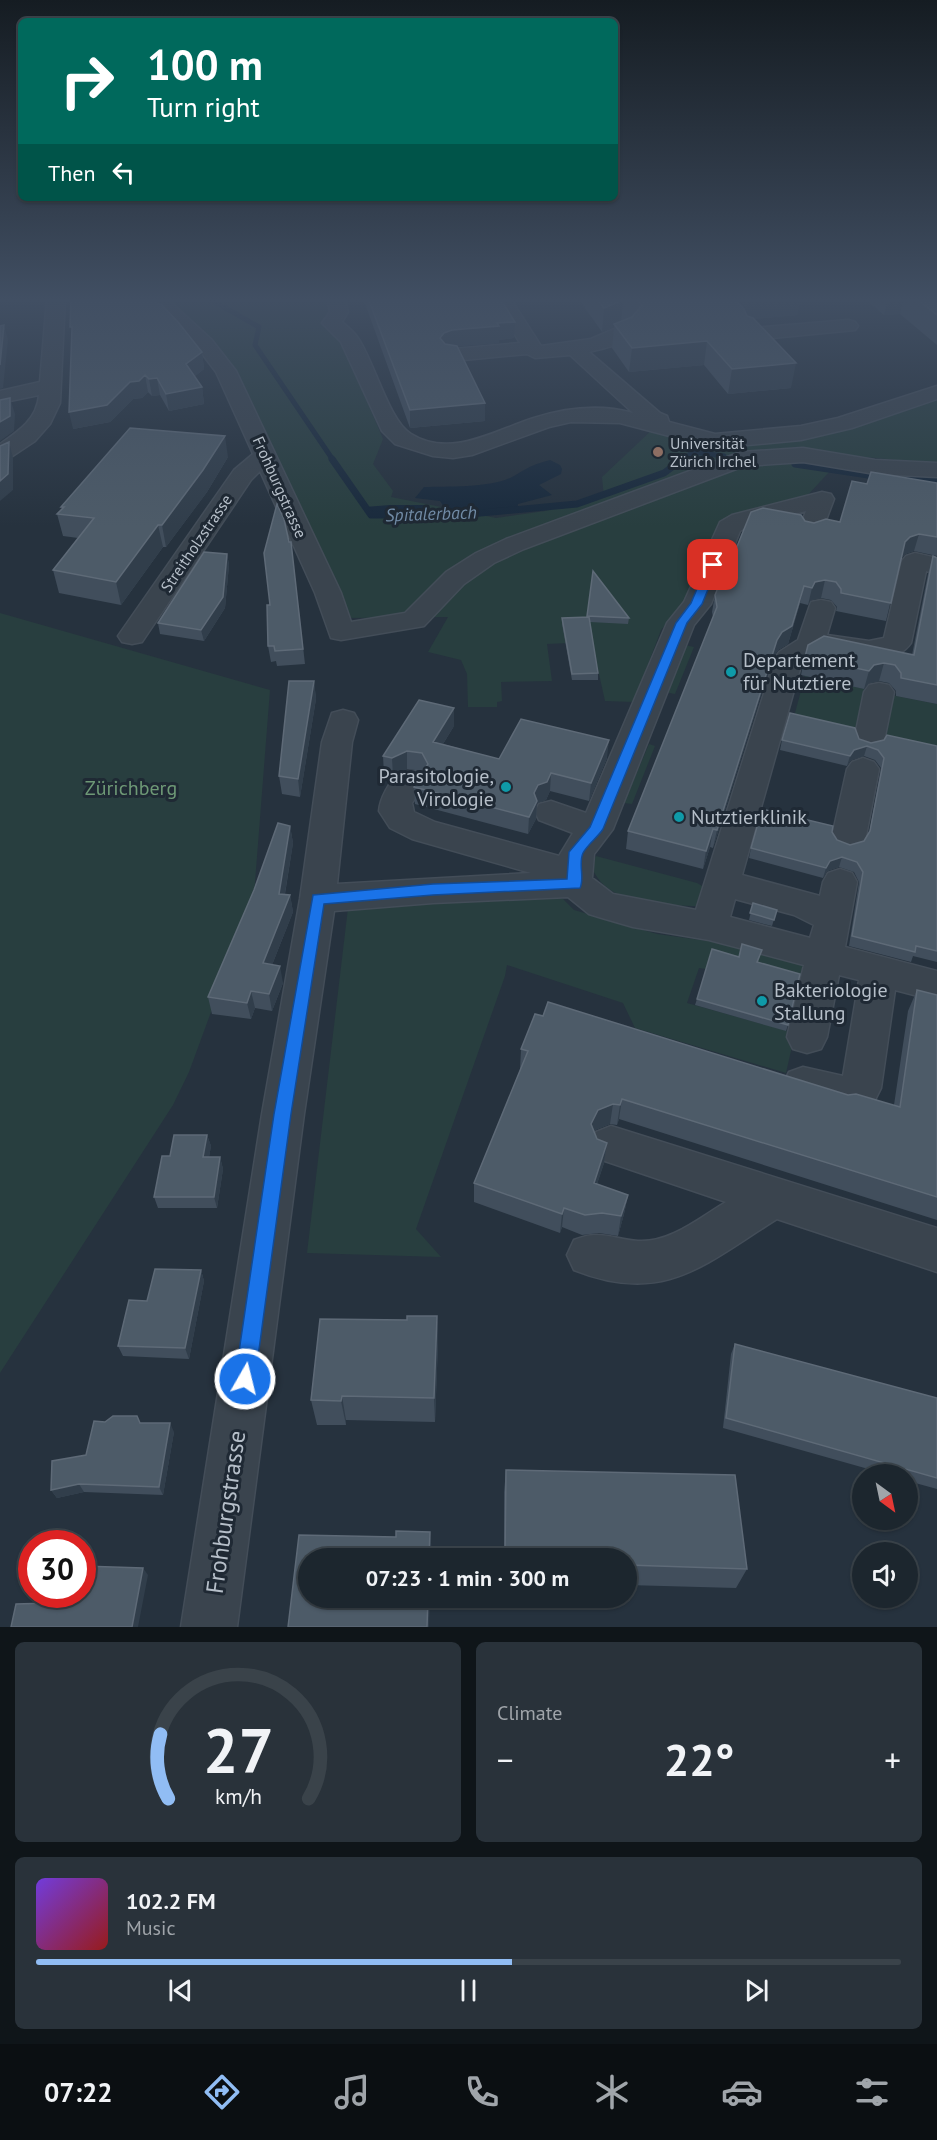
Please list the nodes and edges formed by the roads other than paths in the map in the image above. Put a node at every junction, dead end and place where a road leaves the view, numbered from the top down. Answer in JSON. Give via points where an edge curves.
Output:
{"nodes":[{"id":1,"x":50,"y":374,"type":"edge"},
{"id":2,"x":226,"y":374,"type":"edge"},
{"id":3,"x":366,"y":374,"type":"edge"},
{"id":4,"x":603,"y":374,"type":"edge"},
{"id":5,"x":49,"y":387,"type":"junction"},
{"id":6,"x":937,"y":392,"type":"edge"},
{"id":7,"x":0,"y":397,"type":"edge"},
{"id":8,"x":671,"y":428,"type":"junction"},
{"id":9,"x":716,"y":441,"type":"junction"},
{"id":10,"x":0,"y":454,"type":"edge"},
{"id":11,"x":265,"y":455,"type":"junction"},
{"id":12,"x":926,"y":458,"type":"edge"},
{"id":13,"x":793,"y":476,"type":"junction"},
{"id":14,"x":811,"y":531,"type":"edge"},
{"id":15,"x":937,"y":566,"type":"edge"},
{"id":16,"x":821,"y":608,"type":"dead end"},
{"id":17,"x":132,"y":636,"type":"dead end"},
{"id":18,"x":811,"y":643,"type":"junction"},
{"id":19,"x":883,"y":670,"type":"junction"},
{"id":20,"x":343,"y":720,"type":"dead end"},
{"id":21,"x":411,"y":781,"type":"dead end"},
{"id":22,"x":551,"y":812,"type":"dead end"},
{"id":23,"x":596,"y":829,"type":"junction"},
{"id":24,"x":848,"y":841,"type":"dead end"},
{"id":25,"x":574,"y":878,"type":"junction"},
{"id":26,"x":840,"y":882,"type":"dead end"},
{"id":27,"x":721,"y":883,"type":"junction"},
{"id":28,"x":318,"y":899,"type":"junction"},
{"id":29,"x":833,"y":918,"type":"junction"},
{"id":30,"x":709,"y":926,"type":"junction"},
{"id":31,"x":825,"y":958,"type":"junction"},
{"id":32,"x":879,"y":972,"type":"junction"},
{"id":33,"x":937,"y":986,"type":"edge"},
{"id":34,"x":807,"y":1037,"type":"dead end"},
{"id":35,"x":785,"y":1084,"type":"edge"},
{"id":36,"x":611,"y":1144,"type":"dead end"},
{"id":37,"x":772,"y":1198,"type":"junction"},
{"id":38,"x":937,"y":1250,"type":"edge"},
{"id":39,"x":590,"y":1255,"type":"dead end"},
{"id":40,"x":209,"y":1627,"type":"edge"}],
"edges":[{"from":1,"to":5,"type":"street"},
{"from":2,"to":11,"type":"street","name":"Frohburgstrasse"},
{"from":3,"to":8,"type":"street","via":[[390,426],[403,439],[417,445],[453,451],[472,448],[572,415],[621,416]]},
{"from":4,"to":8,"type":"street","via":[[652,417]]},
{"from":5,"to":7,"type":"street"},
{"from":5,"to":10,"type":"street","via":[[49,403],[39,424]]},
{"from":6,"to":9,"type":"street","via":[[801,433]]},
{"from":8,"to":9,"type":"street"},
{"from":9,"to":13,"type":"street"},
{"from":11,"to":13,"type":"street","name":"Frohburgstrasse","via":[[328,593],[341,632],[414,620],[455,578],[485,558],[741,459]]},
{"from":11,"to":17,"type":"street","name":"Streitholzstrasse","via":[[242,475]]},
{"from":12,"to":13,"type":"street","via":[[875,466],[803,455]]},
{"from":13,"to":14,"type":"street"},
{"from":13,"to":23,"type":"street","via":[[729,527],[697,604],[681,623]]},
{"from":15,"to":19,"type":"street","via":[[915,561],[900,636]]},
{"from":16,"to":18,"type":"street"},
{"from":18,"to":19,"type":"street","via":[[829,642],[873,650]]},
{"from":18,"to":27,"type":"street","via":[[798,648],[789,658]]},
{"from":19,"to":24,"type":"street"},
{"from":20,"to":28,"type":"street","name":"Frohburgstrasse"},
{"from":21,"to":25,"type":"street","via":[[396,802],[394,811],[402,819],[424,831]]},
{"from":22,"to":23,"type":"street"},
{"from":23,"to":25,"type":"street","via":[[576,852]]},
{"from":25,"to":28,"type":"street"},
{"from":25,"to":30,"type":"street","via":[[602,904]]},
{"from":26,"to":29,"type":"street"},
{"from":27,"to":29,"type":"street","via":[[804,903]]},
{"from":27,"to":30,"type":"street"},
{"from":28,"to":40,"type":"street","name":"Frohburgstrasse"},
{"from":29,"to":31,"type":"street"},
{"from":30,"to":31,"type":"street"},
{"from":31,"to":32,"type":"street"},
{"from":31,"to":34,"type":"street"},
{"from":32,"to":33,"type":"street"},
{"from":32,"to":35,"type":"street","via":[[861,1088],[841,1095]]},
{"from":36,"to":37,"type":"street"},
{"from":37,"to":38,"type":"street"},
{"from":37,"to":39,"type":"street","via":[[674,1258],[639,1263]]}]}
